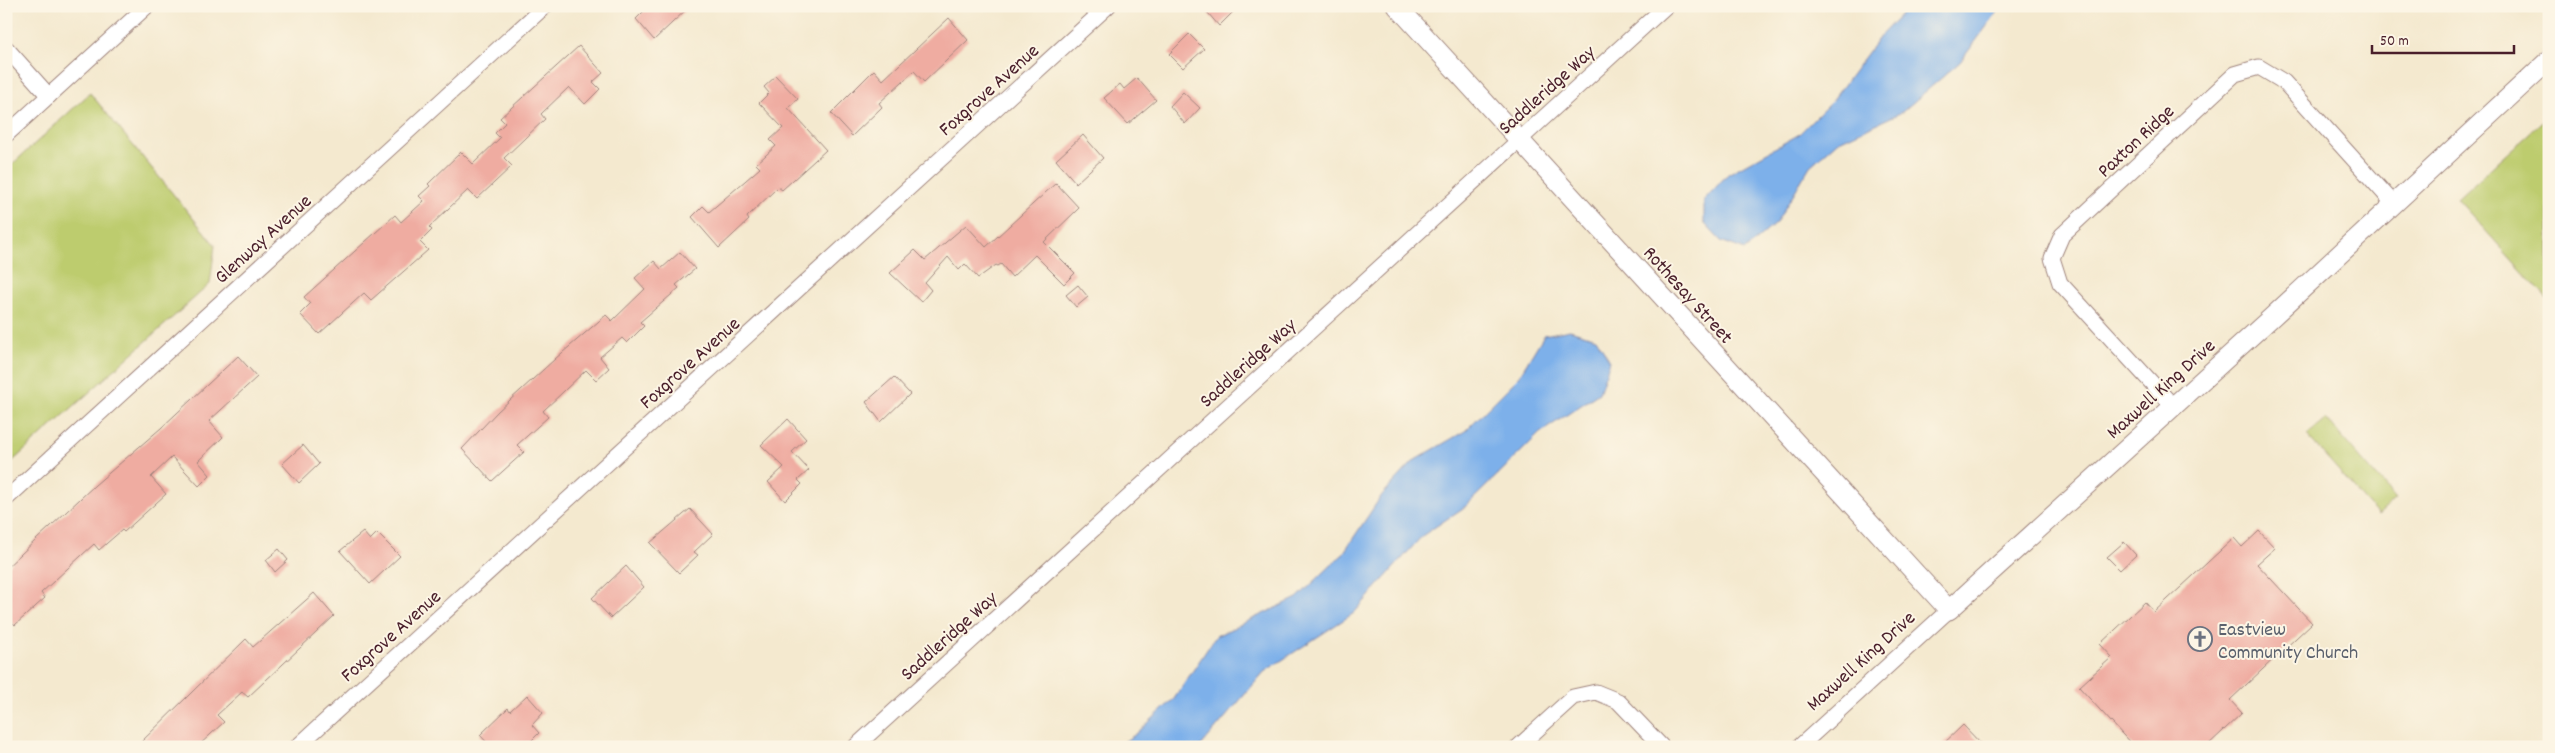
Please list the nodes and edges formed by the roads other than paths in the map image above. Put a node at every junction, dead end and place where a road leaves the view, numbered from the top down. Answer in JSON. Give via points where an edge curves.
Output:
{"nodes":[{"id":1,"x":147,"y":6,"type":"edge"},
{"id":2,"x":545,"y":6,"type":"edge"},
{"id":3,"x":1108,"y":6,"type":"edge"},
{"id":4,"x":1397,"y":6,"type":"edge"},
{"id":5,"x":1666,"y":6,"type":"edge"},
{"id":6,"x":6,"y":48,"type":"edge"},
{"id":7,"x":2549,"y":60,"type":"edge"},
{"id":8,"x":49,"y":96,"type":"junction"},
{"id":9,"x":6,"y":135,"type":"edge"},
{"id":10,"x":1519,"y":141,"type":"junction"},
{"id":11,"x":2394,"y":204,"type":"junction"},
{"id":12,"x":2173,"y":406,"type":"junction"},
{"id":13,"x":6,"y":499,"type":"edge"},
{"id":14,"x":1949,"y":610,"type":"junction"},
{"id":15,"x":297,"y":747,"type":"edge"},
{"id":16,"x":855,"y":747,"type":"edge"},
{"id":17,"x":1518,"y":747,"type":"edge"},
{"id":18,"x":1662,"y":747,"type":"edge"},
{"id":19,"x":1799,"y":747,"type":"edge"}],
"edges":[{"from":1,"to":8,"type":"street"},
{"from":2,"to":13,"type":"street","name":"Glenway Avenue"},
{"from":3,"to":15,"type":"street","name":"Foxgrove Avenue"},
{"from":4,"to":10,"type":"street","name":"Rothesay Street"},
{"from":5,"to":10,"type":"street","name":"Saddleridge Way"},
{"from":6,"to":8,"type":"street"},
{"from":7,"to":11,"type":"street","name":"Maxwell King Drive"},
{"from":8,"to":9,"type":"street"},
{"from":10,"to":14,"type":"street","name":"Rothesay Street"},
{"from":10,"to":16,"type":"street","name":"Saddleridge Way"},
{"from":11,"to":12,"type":"street","name":"Maxwell King Drive"},
{"from":11,"to":12,"type":"street","name":"Paxton Ridge","via":[[2284,82],[2259,67],[2235,74],[2062,235],[2052,258],[2060,283]]},
{"from":12,"to":14,"type":"street","name":"Maxwell King Drive"},
{"from":14,"to":19,"type":"street","name":"Maxwell King Drive"},
{"from":17,"to":18,"type":"street","via":[[1573,697],[1596,692],[1618,701]]}]}
